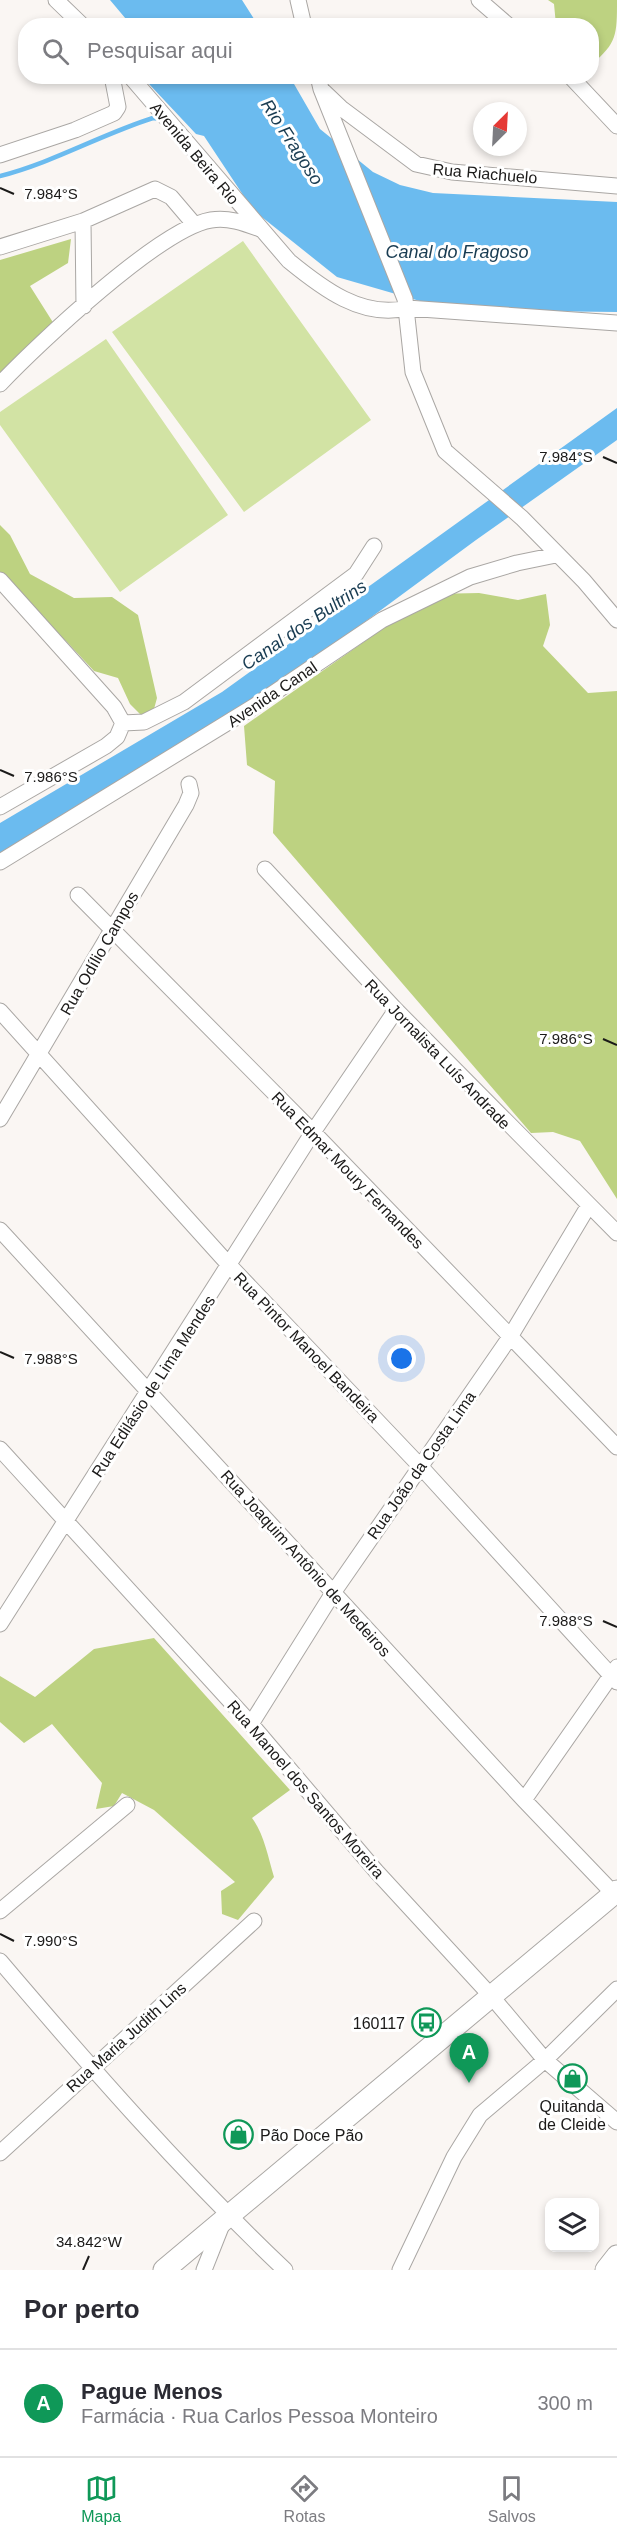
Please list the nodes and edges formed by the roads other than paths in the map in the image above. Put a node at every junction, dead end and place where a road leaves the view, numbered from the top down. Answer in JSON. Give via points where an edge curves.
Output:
{"nodes":[{"id":1,"x":56,"y":0,"type":"edge"},
{"id":2,"x":298,"y":0,"type":"edge"},
{"id":3,"x":479,"y":0,"type":"edge"},
{"id":4,"x":75,"y":18,"type":"edge"},
{"id":5,"x":302,"y":18,"type":"edge"},
{"id":6,"x":500,"y":18,"type":"edge"},
{"id":7,"x":114,"y":84,"type":"edge"},
{"id":8,"x":137,"y":84,"type":"edge"},
{"id":9,"x":319,"y":84,"type":"edge"},
{"id":10,"x":320,"y":84,"type":"edge"},
{"id":11,"x":578,"y":84,"type":"edge"},
{"id":12,"x":617,"y":126,"type":"edge"},
{"id":13,"x":0,"y":155,"type":"edge"},
{"id":14,"x":617,"y":186,"type":"edge"},
{"id":15,"x":83,"y":221,"type":"junction"},
{"id":16,"x":194,"y":224,"type":"junction"},
{"id":17,"x":260,"y":229,"type":"junction"},
{"id":18,"x":0,"y":248,"type":"edge"},
{"id":19,"x":406,"y":304,"type":"junction"},
{"id":20,"x":84,"y":306,"type":"junction"},
{"id":21,"x":617,"y":323,"type":"edge"},
{"id":22,"x":0,"y":384,"type":"edge"},
{"id":23,"x":374,"y":546,"type":"dead end"},
{"id":24,"x":556,"y":555,"type":"junction"},
{"id":25,"x":0,"y":580,"type":"edge"},
{"id":26,"x":617,"y":620,"type":"edge"},
{"id":27,"x":123,"y":723,"type":"junction"},
{"id":28,"x":189,"y":784,"type":"dead end"},
{"id":29,"x":0,"y":807,"type":"edge"},
{"id":30,"x":0,"y":862,"type":"edge"},
{"id":31,"x":265,"y":869,"type":"dead end"},
{"id":32,"x":78,"y":895,"type":"dead end"},
{"id":33,"x":113,"y":929,"type":"junction"},
{"id":34,"x":396,"y":1010,"type":"junction"},
{"id":35,"x":0,"y":1011,"type":"edge"},
{"id":36,"x":39,"y":1054,"type":"junction"},
{"id":37,"x":0,"y":1119,"type":"edge"},
{"id":38,"x":313,"y":1132,"type":"junction"},
{"id":39,"x":589,"y":1205,"type":"junction"},
{"id":40,"x":0,"y":1230,"type":"edge"},
{"id":41,"x":617,"y":1233,"type":"edge"},
{"id":42,"x":230,"y":1266,"type":"junction"},
{"id":43,"x":510,"y":1336,"type":"junction"},
{"id":44,"x":149,"y":1390,"type":"junction"},
{"id":45,"x":617,"y":1447,"type":"edge"},
{"id":46,"x":0,"y":1449,"type":"edge"},
{"id":47,"x":421,"y":1467,"type":"junction"},
{"id":48,"x":67,"y":1521,"type":"junction"},
{"id":49,"x":333,"y":1593,"type":"junction"},
{"id":50,"x":0,"y":1624,"type":"edge"},
{"id":51,"x":615,"y":1674,"type":"edge"},
{"id":52,"x":251,"y":1724,"type":"junction"},
{"id":53,"x":524,"y":1800,"type":"junction"},
{"id":54,"x":127,"y":1804,"type":"dead end"},
{"id":55,"x":616,"y":1892,"type":"edge"},
{"id":56,"x":0,"y":1911,"type":"edge"},
{"id":57,"x":254,"y":1922,"type":"dead end"},
{"id":58,"x":0,"y":1961,"type":"edge"},
{"id":59,"x":617,"y":1989,"type":"edge"},
{"id":60,"x":492,"y":1997,"type":"junction"},
{"id":61,"x":545,"y":2060,"type":"junction"},
{"id":62,"x":91,"y":2068,"type":"junction"},
{"id":63,"x":617,"y":2122,"type":"edge"},
{"id":64,"x":0,"y":2153,"type":"edge"},
{"id":65,"x":226,"y":2217,"type":"junction"},
{"id":66,"x":617,"y":2256,"type":"edge"},
{"id":67,"x":164,"y":2270,"type":"edge"},
{"id":68,"x":204,"y":2270,"type":"edge"},
{"id":69,"x":285,"y":2270,"type":"edge"},
{"id":70,"x":400,"y":2270,"type":"edge"},
{"id":71,"x":606,"y":2270,"type":"edge"}],
"edges":[{"from":1,"to":4,"type":"street"},
{"from":2,"to":5,"type":"street"},
{"from":3,"to":6,"type":"street"},
{"from":7,"to":13,"type":"street","via":[[118,106],[114,113]]},
{"from":8,"to":17,"type":"street","name":"Avenida Beira Rio"},
{"from":9,"to":19,"type":"street"},
{"from":10,"to":14,"type":"street","name":"Rua Riachuelo","via":[[341,108],[398,152],[431,170]]},
{"from":11,"to":12,"type":"street"},
{"from":15,"to":16,"type":"street","via":[[155,189],[171,197]]},
{"from":15,"to":18,"type":"street"},
{"from":15,"to":20,"type":"street"},
{"from":16,"to":17,"type":"street","via":[[220,219]]},
{"from":16,"to":20,"type":"street","via":[[148,253]]},
{"from":17,"to":19,"type":"street","name":"Avenida Beira Rio","via":[[289,261],[318,285],[341,297],[370,309],[394,312]]},
{"from":19,"to":21,"type":"street","name":"Avenida Beira Rio"},
{"from":19,"to":24,"type":"street","via":[[413,372],[445,451],[522,518]]},
{"from":20,"to":22,"type":"street"},
{"from":23,"to":27,"type":"street","via":[[356,574],[184,702],[144,722]]},
{"from":24,"to":26,"type":"street","via":[[584,580]]},
{"from":24,"to":30,"type":"street","name":"Avenida Canal","via":[[470,577],[382,620],[253,707]]},
{"from":25,"to":27,"type":"street","via":[[114,707]]},
{"from":27,"to":29,"type":"street","via":[[117,737],[106,746]]},
{"from":28,"to":33,"type":"street","name":"Rua Odílio Campos","via":[[191,793],[186,805]]},
{"from":31,"to":34,"type":"street","name":"Rua Jornalista Luís Andrade"},
{"from":32,"to":33,"type":"street","name":"Rua Edmar Moury Fernandes"},
{"from":33,"to":36,"type":"street","name":"Rua Odílio Campos"},
{"from":33,"to":38,"type":"street","name":"Rua Edmar Moury Fernandes"},
{"from":34,"to":38,"type":"street","name":"Rua Edilásio de Lima Mendes"},
{"from":34,"to":39,"type":"street","name":"Rua Jornalista Luís Andrade"},
{"from":35,"to":36,"type":"street","name":"Rua Pintor Manoel Bandeira"},
{"from":36,"to":37,"type":"street","name":"Rua Odílio Campos"},
{"from":36,"to":42,"type":"street","name":"Rua Pintor Manoel Bandeira"},
{"from":38,"to":42,"type":"street","name":"Rua Edilásio de Lima Mendes"},
{"from":38,"to":43,"type":"street","name":"Rua Edmar Moury Fernandes"},
{"from":39,"to":41,"type":"street","name":"Rua Jornalista Luís Andrade"},
{"from":39,"to":43,"type":"street","name":"Rua João da Costa Lima"},
{"from":40,"to":44,"type":"street","name":"Rua Joaquim Antônio de Medeiros"},
{"from":42,"to":44,"type":"street","name":"Rua Edilásio de Lima Mendes"},
{"from":42,"to":47,"type":"street","name":"Rua Pintor Manoel Bandeira"},
{"from":43,"to":45,"type":"street","name":"Rua Edmar Moury Fernandes"},
{"from":43,"to":47,"type":"street","name":"Rua João da Costa Lima"},
{"from":44,"to":48,"type":"street","name":"Rua Edilásio de Lima Mendes"},
{"from":44,"to":49,"type":"street","name":"Rua Joaquim Antônio de Medeiros"},
{"from":46,"to":48,"type":"street","name":"Rua Manoel dos Santos Moreira"},
{"from":47,"to":49,"type":"street","name":"Rua João da Costa Lima"},
{"from":47,"to":51,"type":"street","name":"Rua Pintor Manoel Bandeira"},
{"from":48,"to":50,"type":"street","name":"Rua Edilásio de Lima Mendes"},
{"from":48,"to":52,"type":"street","name":"Rua Manoel dos Santos Moreira"},
{"from":49,"to":52,"type":"street","name":"Rua João da Costa Lima"},
{"from":49,"to":53,"type":"street","name":"Rua Joaquim Antônio de Medeiros"},
{"from":51,"to":53,"type":"street"},
{"from":52,"to":60,"type":"street","name":"Rua Manoel dos Santos Moreira","via":[[376,1871]]},
{"from":53,"to":55,"type":"street","name":"Rua Joaquim Antônio de Medeiros"},
{"from":54,"to":56,"type":"street"},
{"from":55,"to":60,"type":"main road"},
{"from":57,"to":62,"type":"street","name":"Rua Maria Judith Lins"},
{"from":58,"to":62,"type":"street"},
{"from":59,"to":61,"type":"street"},
{"from":60,"to":61,"type":"street","name":"Rua Manoel dos Santos Moreira"},
{"from":60,"to":65,"type":"main road"},
{"from":61,"to":63,"type":"street","name":"Rua Manoel dos Santos Moreira"},
{"from":61,"to":70,"type":"street","via":[[492,2103],[470,2129]]},
{"from":62,"to":64,"type":"street","name":"Rua Maria Judith Lins"},
{"from":62,"to":65,"type":"street"},
{"from":65,"to":67,"type":"main road"},
{"from":65,"to":68,"type":"street"},
{"from":65,"to":69,"type":"street"},
{"from":66,"to":71,"type":"main road"}]}
